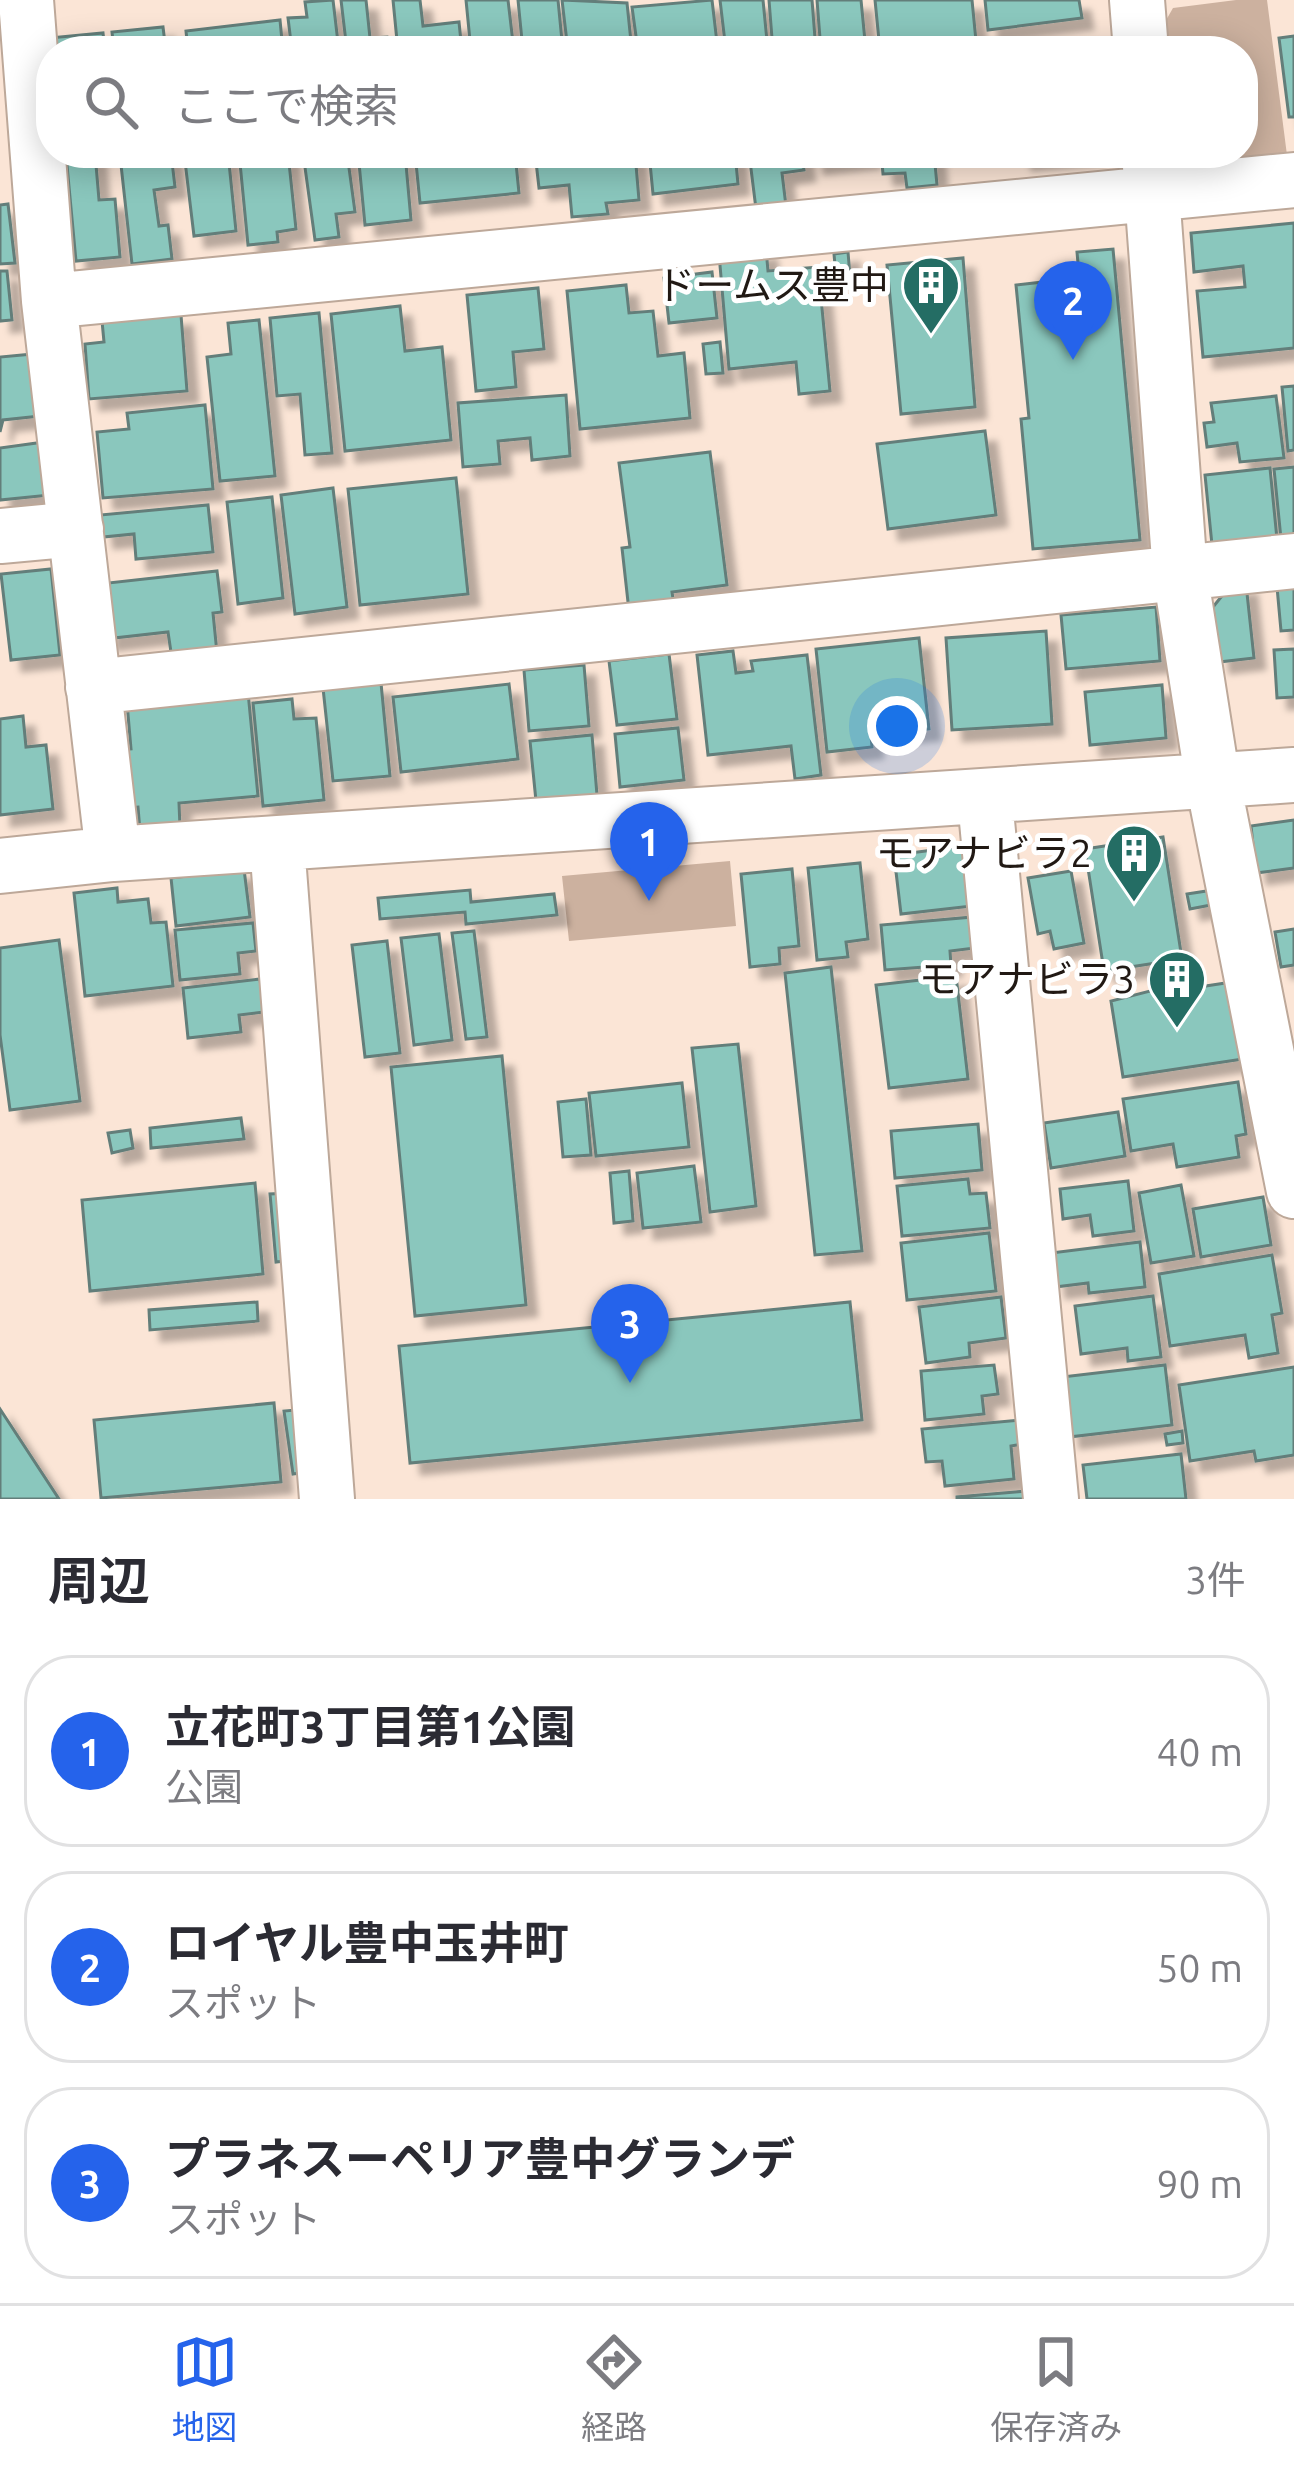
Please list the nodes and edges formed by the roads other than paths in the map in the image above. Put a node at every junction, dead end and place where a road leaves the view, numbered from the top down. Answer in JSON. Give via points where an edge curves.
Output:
{"nodes":[{"id":1,"x":26,"y":0,"type":"edge"},
{"id":2,"x":1137,"y":0,"type":"edge"},
{"id":3,"x":1140,"y":36,"type":"edge"},
{"id":4,"x":19,"y":165,"type":"edge"},
{"id":5,"x":1151,"y":175,"type":"edge"},
{"id":6,"x":1294,"y":180,"type":"edge"},
{"id":7,"x":49,"y":301,"type":"junction"},
{"id":8,"x":76,"y":529,"type":"junction"},
{"id":9,"x":0,"y":536,"type":"edge"},
{"id":10,"x":1294,"y":561,"type":"edge"},
{"id":11,"x":1180,"y":573,"type":"junction"},
{"id":12,"x":93,"y":687,"type":"junction"},
{"id":13,"x":1294,"y":776,"type":"edge"},
{"id":14,"x":1213,"y":782,"type":"junction"},
{"id":15,"x":985,"y":800,"type":"junction"},
{"id":16,"x":277,"y":844,"type":"junction"},
{"id":17,"x":112,"y":854,"type":"junction"},
{"id":18,"x":0,"y":866,"type":"edge"},
{"id":19,"x":1294,"y":1191,"type":"edge"},
{"id":20,"x":327,"y":1499,"type":"edge"},
{"id":21,"x":1051,"y":1499,"type":"edge"}],
"edges":[{"from":1,"to":4,"type":"street"},
{"from":2,"to":3,"type":"street"},
{"from":4,"to":7,"type":"street"},
{"from":5,"to":6,"type":"street"},
{"from":5,"to":7,"type":"street"},
{"from":5,"to":11,"type":"street"},
{"from":7,"to":8,"type":"street"},
{"from":8,"to":9,"type":"street"},
{"from":8,"to":12,"type":"street"},
{"from":10,"to":11,"type":"street"},
{"from":11,"to":12,"type":"street"},
{"from":11,"to":14,"type":"street"},
{"from":12,"to":17,"type":"street"},
{"from":13,"to":14,"type":"street"},
{"from":14,"to":15,"type":"street"},
{"from":14,"to":19,"type":"street"},
{"from":15,"to":16,"type":"street"},
{"from":15,"to":21,"type":"street"},
{"from":16,"to":17,"type":"street"},
{"from":16,"to":20,"type":"street"},
{"from":17,"to":18,"type":"street"}]}
